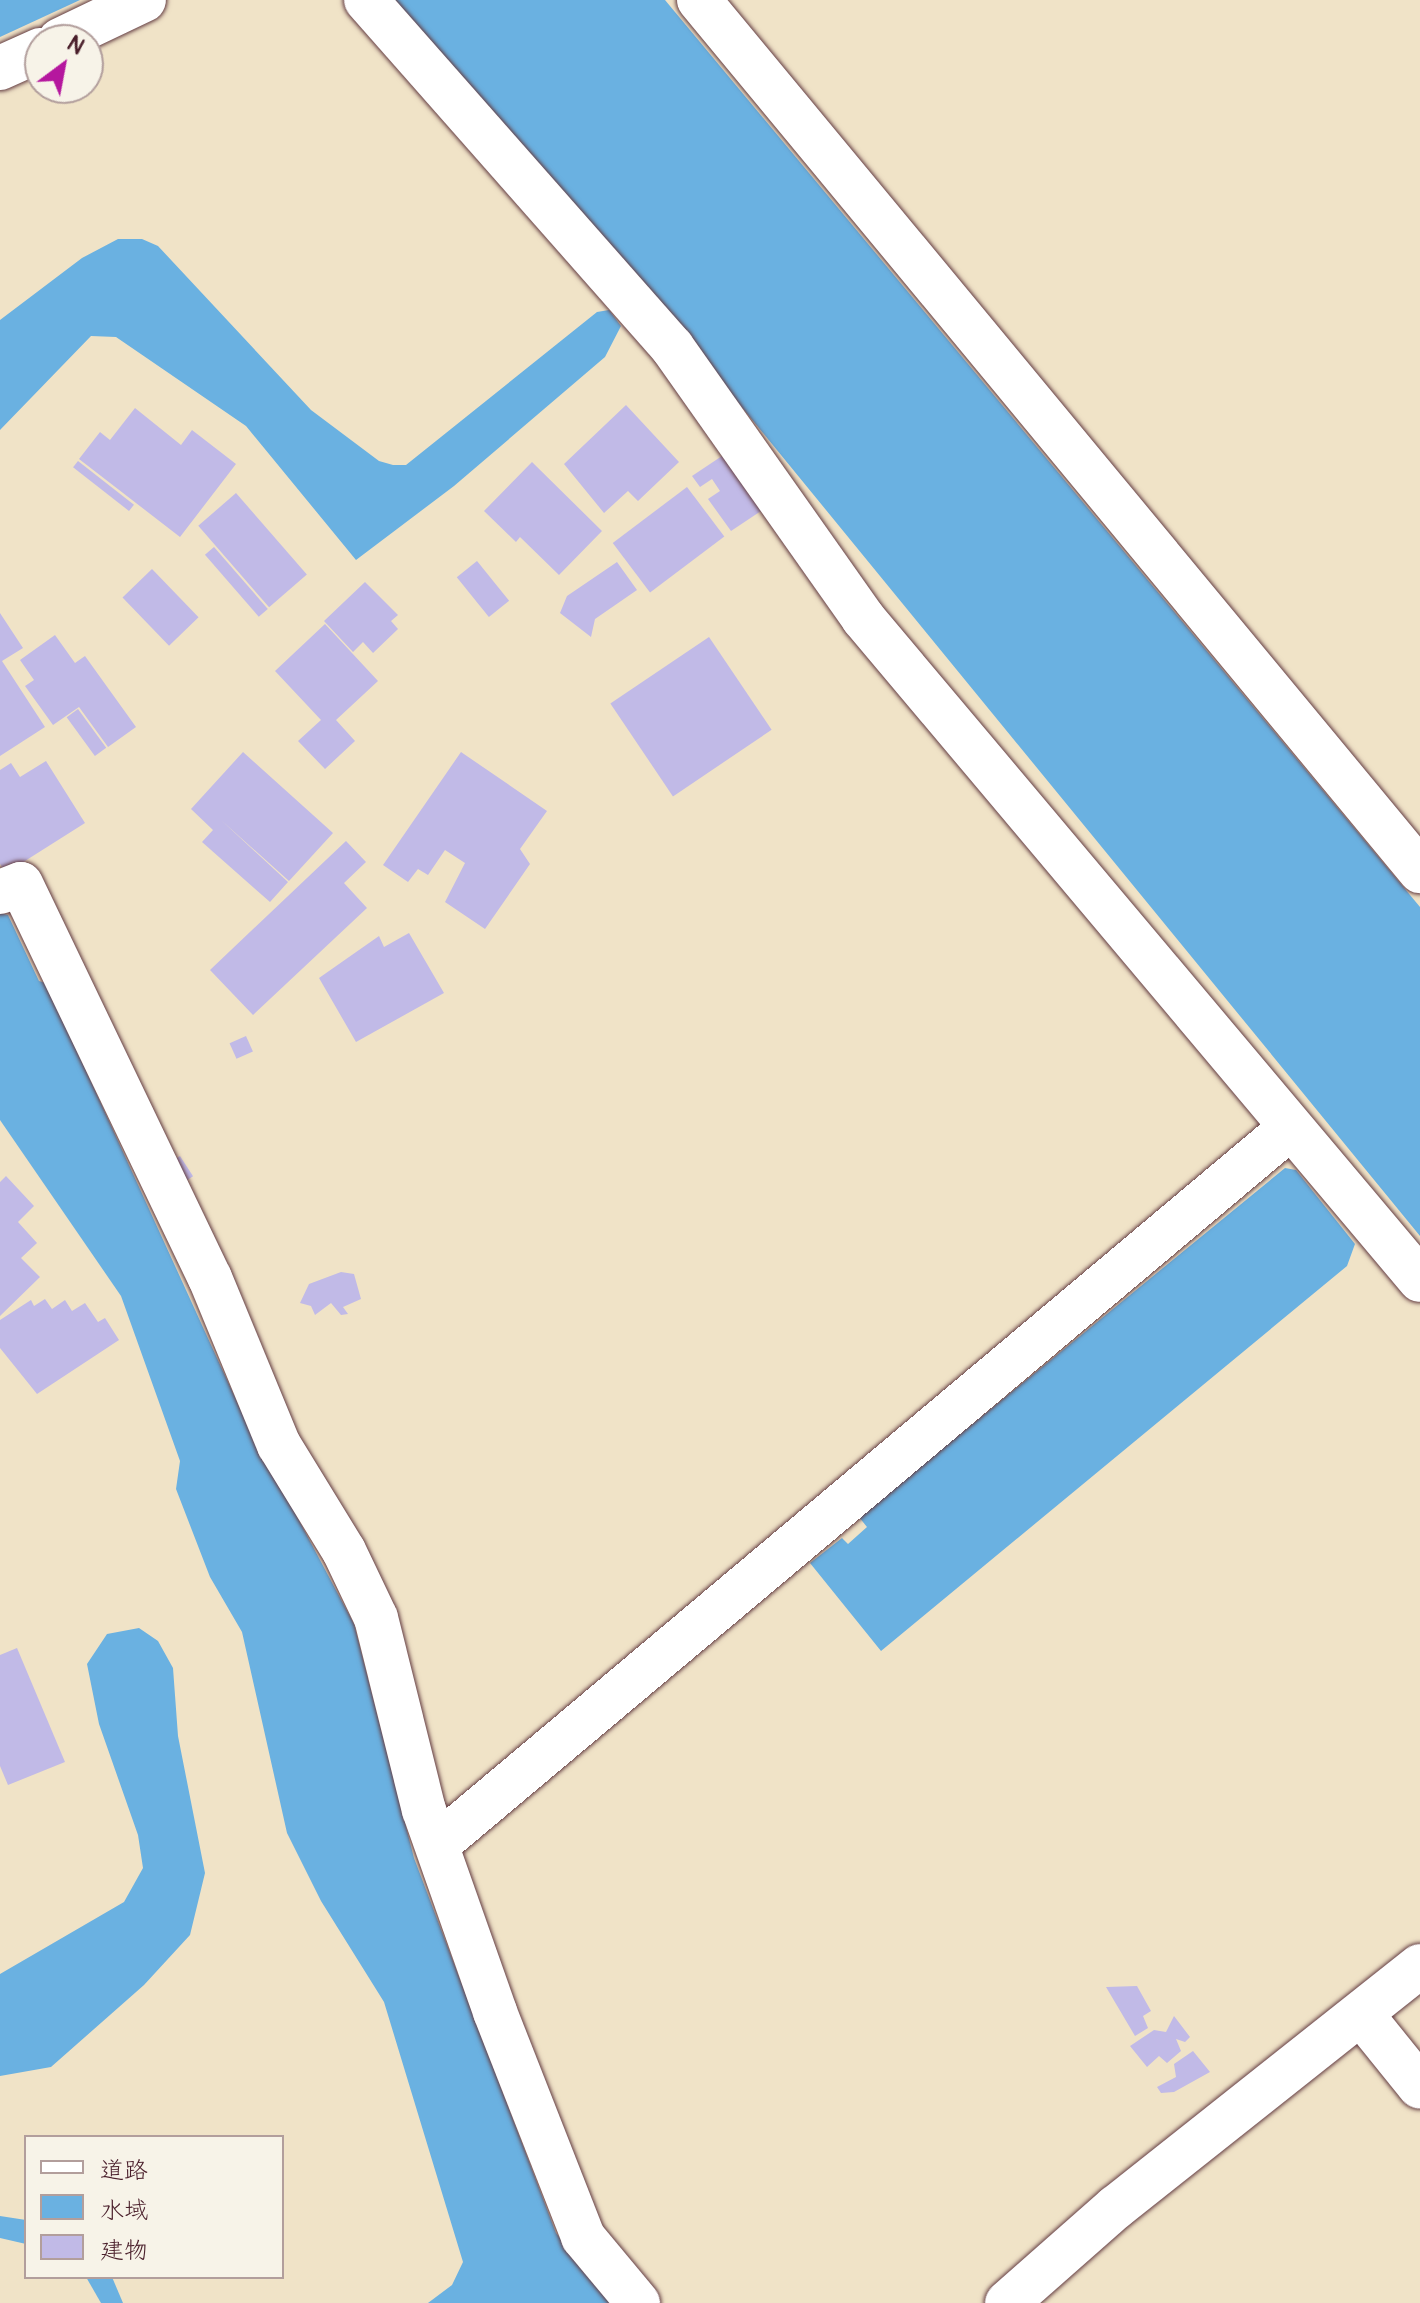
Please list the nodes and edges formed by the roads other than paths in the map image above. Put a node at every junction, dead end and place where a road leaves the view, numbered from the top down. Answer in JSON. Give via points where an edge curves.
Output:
{"nodes":[{"id":1,"x":144,"y":0,"type":"edge"},
{"id":2,"x":366,"y":0,"type":"edge"},
{"id":3,"x":699,"y":0,"type":"edge"},
{"id":4,"x":94,"y":24,"type":"edge"},
{"id":5,"x":24,"y":57,"type":"edge"},
{"id":6,"x":0,"y":68,"type":"edge"},
{"id":7,"x":1420,"y":871,"type":"edge"},
{"id":8,"x":0,"y":892,"type":"edge"},
{"id":9,"x":1289,"y":1129,"type":"junction"},
{"id":10,"x":1420,"y":1280,"type":"edge"},
{"id":11,"x":438,"y":1844,"type":"junction"},
{"id":12,"x":1420,"y":1966,"type":"edge"},
{"id":13,"x":1362,"y":2015,"type":"junction"},
{"id":14,"x":1420,"y":2087,"type":"edge"},
{"id":15,"x":638,"y":2303,"type":"edge"},
{"id":16,"x":1007,"y":2303,"type":"edge"}],
"edges":[{"from":1,"to":4,"type":"street"},
{"from":2,"to":9,"type":"street","via":[[672,347],[863,618],[1196,1009]]},
{"from":3,"to":7,"type":"street"},
{"from":5,"to":6,"type":"street"},
{"from":8,"to":11,"type":"street","via":[[21,884],[210,1278],[279,1445],[344,1551],[376,1618],[424,1810]]},
{"from":9,"to":10,"type":"street"},
{"from":9,"to":11,"type":"street"},
{"from":11,"to":15,"type":"street","via":[[495,2012],[583,2237]]},
{"from":12,"to":13,"type":"street"},
{"from":13,"to":14,"type":"street"},
{"from":13,"to":16,"type":"street","via":[[1187,2150]]}]}
